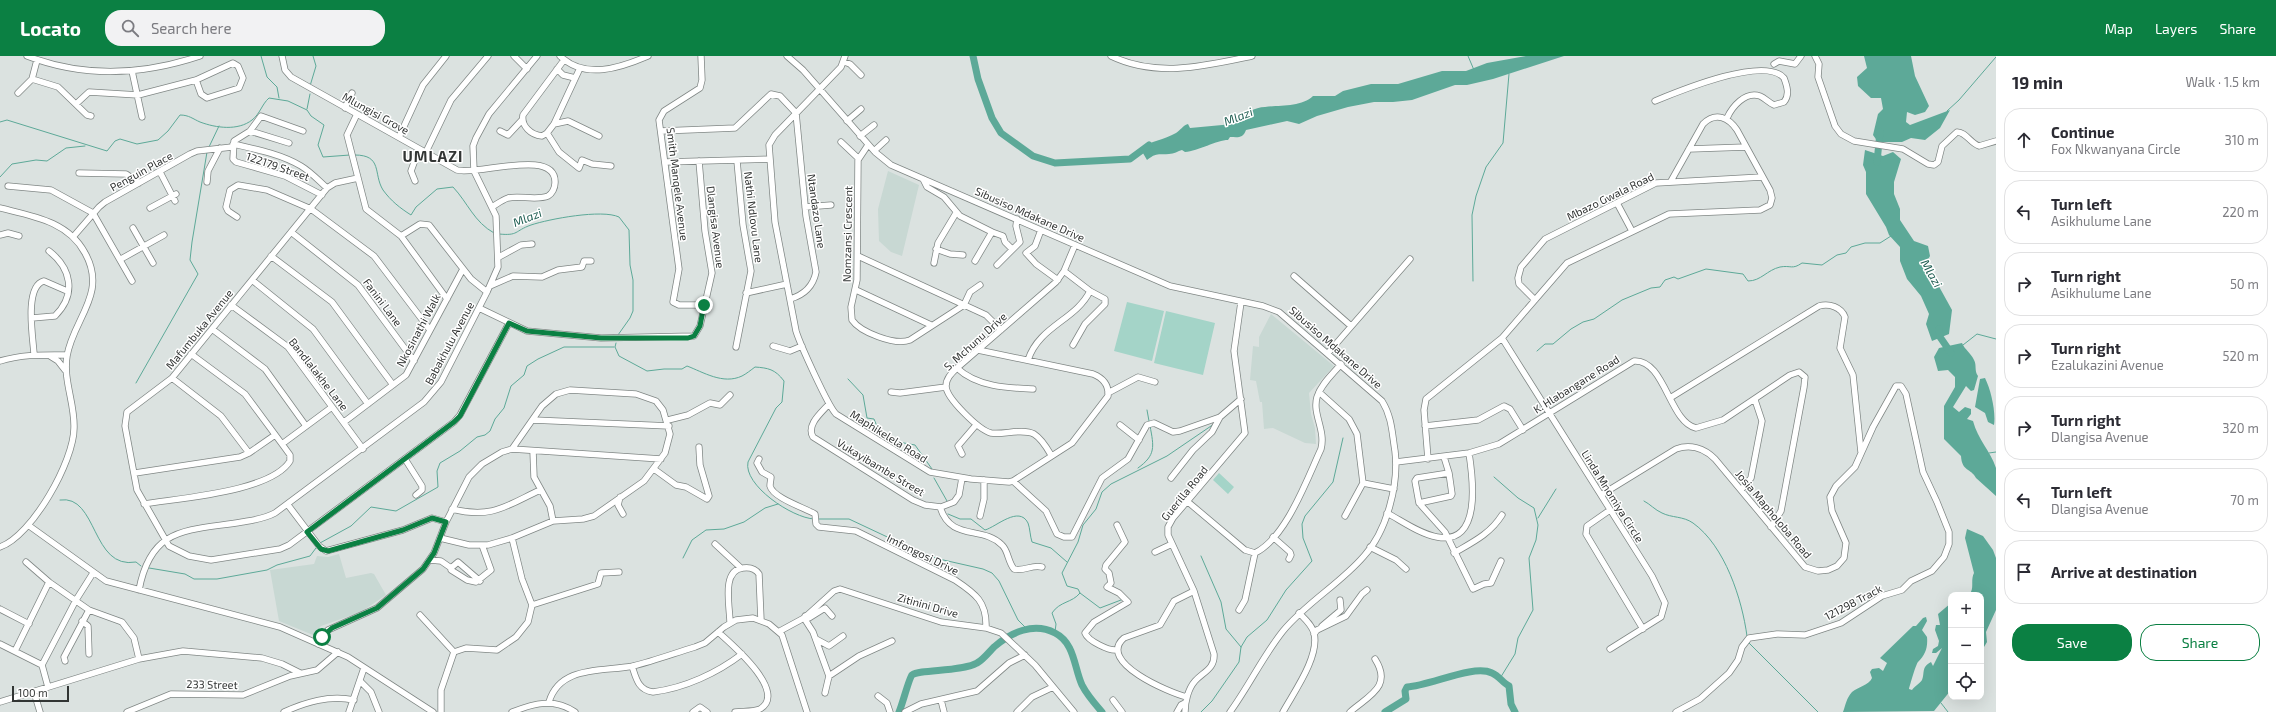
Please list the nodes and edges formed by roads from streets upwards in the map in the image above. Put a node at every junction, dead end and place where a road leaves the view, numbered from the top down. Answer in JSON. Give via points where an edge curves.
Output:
{"nodes":[{"id":1,"x":27,"y":56,"type":"edge"},
{"id":2,"x":200,"y":56,"type":"edge"},
{"id":3,"x":446,"y":56,"type":"edge"},
{"id":4,"x":488,"y":56,"type":"edge"},
{"id":5,"x":514,"y":56,"type":"edge"},
{"id":6,"x":537,"y":56,"type":"edge"},
{"id":7,"x":648,"y":56,"type":"edge"},
{"id":8,"x":701,"y":56,"type":"edge"},
{"id":9,"x":787,"y":56,"type":"edge"},
{"id":10,"x":1111,"y":56,"type":"edge"},
{"id":11,"x":1252,"y":56,"type":"edge"},
{"id":12,"x":1801,"y":56,"type":"edge"},
{"id":13,"x":1816,"y":56,"type":"edge"},
{"id":14,"x":284,"y":57,"type":"edge"},
{"id":15,"x":562,"y":58,"type":"edge"},
{"id":16,"x":845,"y":59,"type":"edge"},
{"id":17,"x":37,"y":60,"type":"junction"},
{"id":18,"x":1768,"y":60,"type":"dead end"},
{"id":19,"x":1774,"y":64,"type":"junction"},
{"id":20,"x":580,"y":68,"type":"junction"},
{"id":21,"x":527,"y":69,"type":"junction"},
{"id":22,"x":557,"y":69,"type":"junction"},
{"id":23,"x":132,"y":71,"type":"junction"},
{"id":24,"x":861,"y":75,"type":"dead end"},
{"id":25,"x":1698,"y":77,"type":"dead end"},
{"id":26,"x":575,"y":78,"type":"junction"},
{"id":27,"x":32,"y":79,"type":"junction"},
{"id":28,"x":196,"y":80,"type":"junction"},
{"id":29,"x":819,"y":89,"type":"junction"},
{"id":30,"x":18,"y":93,"type":"dead end"},
{"id":31,"x":352,"y":93,"type":"dead end"},
{"id":32,"x":138,"y":94,"type":"junction"},
{"id":33,"x":1655,"y":101,"type":"dead end"},
{"id":34,"x":76,"y":104,"type":"junction"},
{"id":35,"x":345,"y":108,"type":"junction"},
{"id":36,"x":861,"y":109,"type":"dead end"},
{"id":37,"x":796,"y":113,"type":"junction"},
{"id":38,"x":357,"y":114,"type":"junction"},
{"id":39,"x":91,"y":116,"type":"dead end"},
{"id":40,"x":142,"y":118,"type":"dead end"},
{"id":41,"x":1727,"y":118,"type":"junction"},
{"id":42,"x":522,"y":120,"type":"junction"},
{"id":43,"x":847,"y":121,"type":"junction"},
{"id":44,"x":554,"y":124,"type":"junction"},
{"id":45,"x":874,"y":125,"type":"dead end"},
{"id":46,"x":250,"y":130,"type":"junction"},
{"id":47,"x":303,"y":131,"type":"dead end"},
{"id":48,"x":500,"y":131,"type":"dead end"},
{"id":49,"x":661,"y":131,"type":"junction"},
{"id":50,"x":547,"y":133,"type":"junction"},
{"id":51,"x":599,"y":136,"type":"dead end"},
{"id":52,"x":860,"y":136,"type":"junction"},
{"id":53,"x":399,"y":137,"type":"junction"},
{"id":54,"x":886,"y":140,"type":"dead end"},
{"id":55,"x":1996,"y":141,"type":"edge"},
{"id":56,"x":841,"y":142,"type":"dead end"},
{"id":57,"x":289,"y":143,"type":"dead end"},
{"id":58,"x":233,"y":145,"type":"junction"},
{"id":59,"x":868,"y":145,"type":"junction"},
{"id":60,"x":1746,"y":147,"type":"junction"},
{"id":61,"x":220,"y":148,"type":"junction"},
{"id":62,"x":419,"y":149,"type":"junction"},
{"id":63,"x":1689,"y":149,"type":"junction"},
{"id":64,"x":874,"y":151,"type":"junction"},
{"id":65,"x":426,"y":152,"type":"junction"},
{"id":66,"x":858,"y":158,"type":"junction"},
{"id":67,"x":769,"y":159,"type":"junction"},
{"id":68,"x":699,"y":161,"type":"junction"},
{"id":69,"x":737,"y":161,"type":"junction"},
{"id":70,"x":666,"y":162,"type":"junction"},
{"id":71,"x":611,"y":166,"type":"dead end"},
{"id":72,"x":474,"y":171,"type":"junction"},
{"id":73,"x":160,"y":172,"type":"junction"},
{"id":74,"x":79,"y":173,"type":"dead end"},
{"id":75,"x":1762,"y":177,"type":"junction"},
{"id":76,"x":358,"y":178,"type":"junction"},
{"id":77,"x":923,"y":179,"type":"junction"},
{"id":78,"x":415,"y":181,"type":"dead end"},
{"id":79,"x":1671,"y":181,"type":"junction"},
{"id":80,"x":207,"y":182,"type":"dead end"},
{"id":81,"x":139,"y":183,"type":"junction"},
{"id":82,"x":8,"y":186,"type":"dead end"},
{"id":83,"x":327,"y":188,"type":"junction"},
{"id":84,"x":322,"y":195,"type":"junction"},
{"id":85,"x":1617,"y":204,"type":"junction"},
{"id":86,"x":831,"y":205,"type":"dead end"},
{"id":87,"x":492,"y":207,"type":"junction"},
{"id":88,"x":805,"y":207,"type":"junction"},
{"id":89,"x":0,"y":208,"type":"edge"},
{"id":90,"x":150,"y":208,"type":"dead end"},
{"id":91,"x":311,"y":209,"type":"junction"},
{"id":92,"x":93,"y":213,"type":"junction"},
{"id":93,"x":956,"y":213,"type":"junction"},
{"id":94,"x":238,"y":217,"type":"dead end"},
{"id":95,"x":1017,"y":219,"type":"junction"},
{"id":96,"x":133,"y":228,"type":"dead end"},
{"id":97,"x":1041,"y":230,"type":"junction"},
{"id":98,"x":1632,"y":231,"type":"junction"},
{"id":99,"x":291,"y":232,"type":"junction"},
{"id":100,"x":992,"y":232,"type":"junction"},
{"id":101,"x":0,"y":235,"type":"edge"},
{"id":102,"x":164,"y":235,"type":"dead end"},
{"id":103,"x":19,"y":236,"type":"dead end"},
{"id":104,"x":401,"y":236,"type":"junction"},
{"id":105,"x":73,"y":237,"type":"junction"},
{"id":106,"x":532,"y":244,"type":"dead end"},
{"id":107,"x":1075,"y":245,"type":"junction"},
{"id":108,"x":144,"y":246,"type":"junction"},
{"id":109,"x":936,"y":249,"type":"junction"},
{"id":110,"x":1012,"y":249,"type":"junction"},
{"id":111,"x":49,"y":250,"type":"dead end"},
{"id":112,"x":963,"y":255,"type":"dead end"},
{"id":113,"x":271,"y":256,"type":"junction"},
{"id":114,"x":858,"y":256,"type":"junction"},
{"id":115,"x":499,"y":257,"type":"junction"},
{"id":116,"x":121,"y":259,"type":"junction"},
{"id":117,"x":1410,"y":259,"type":"dead end"},
{"id":118,"x":975,"y":260,"type":"dead end"},
{"id":119,"x":591,"y":261,"type":"dead end"},
{"id":120,"x":153,"y":263,"type":"dead end"},
{"id":121,"x":934,"y":263,"type":"dead end"},
{"id":122,"x":997,"y":265,"type":"dead end"},
{"id":123,"x":463,"y":269,"type":"junction"},
{"id":124,"x":1064,"y":271,"type":"junction"},
{"id":125,"x":1294,"y":276,"type":"dead end"},
{"id":126,"x":252,"y":280,"type":"junction"},
{"id":127,"x":1058,"y":280,"type":"junction"},
{"id":128,"x":132,"y":281,"type":"dead end"},
{"id":129,"x":787,"y":284,"type":"junction"},
{"id":130,"x":980,"y":285,"type":"dead end"},
{"id":131,"x":490,"y":286,"type":"junction"},
{"id":132,"x":856,"y":290,"type":"junction"},
{"id":133,"x":68,"y":291,"type":"junction"},
{"id":134,"x":487,"y":292,"type":"junction"},
{"id":135,"x":1090,"y":292,"type":"junction"},
{"id":136,"x":746,"y":293,"type":"junction"},
{"id":137,"x":446,"y":298,"type":"junction"},
{"id":138,"x":790,"y":299,"type":"junction"},
{"id":139,"x":1535,"y":300,"type":"junction"},
{"id":140,"x":1241,"y":302,"type":"junction"},
{"id":141,"x":231,"y":305,"type":"junction"},
{"id":142,"x":704,"y":305,"type":"junction"},
{"id":143,"x":964,"y":305,"type":"junction"},
{"id":144,"x":479,"y":308,"type":"junction"},
{"id":145,"x":32,"y":318,"type":"junction"},
{"id":146,"x":509,"y":323,"type":"junction"},
{"id":147,"x":931,"y":325,"type":"junction"},
{"id":148,"x":1351,"y":326,"type":"junction"},
{"id":149,"x":212,"y":329,"type":"junction"},
{"id":150,"x":430,"y":330,"type":"junction"},
{"id":151,"x":1001,"y":330,"type":"junction"},
{"id":152,"x":1502,"y":338,"type":"junction"},
{"id":153,"x":1073,"y":345,"type":"dead end"},
{"id":154,"x":773,"y":346,"type":"dead end"},
{"id":155,"x":802,"y":346,"type":"junction"},
{"id":156,"x":736,"y":347,"type":"dead end"},
{"id":157,"x":978,"y":350,"type":"junction"},
{"id":158,"x":1328,"y":353,"type":"junction"},
{"id":159,"x":34,"y":354,"type":"junction"},
{"id":160,"x":191,"y":354,"type":"junction"},
{"id":161,"x":48,"y":355,"type":"junction"},
{"id":162,"x":67,"y":355,"type":"junction"},
{"id":163,"x":1028,"y":360,"type":"junction"},
{"id":164,"x":0,"y":361,"type":"edge"},
{"id":165,"x":414,"y":361,"type":"junction"},
{"id":166,"x":1341,"y":364,"type":"junction"},
{"id":167,"x":957,"y":368,"type":"junction"},
{"id":168,"x":66,"y":372,"type":"junction"},
{"id":169,"x":172,"y":378,"type":"junction"},
{"id":170,"x":1155,"y":382,"type":"dead end"},
{"id":171,"x":393,"y":385,"type":"junction"},
{"id":172,"x":946,"y":387,"type":"junction"},
{"id":173,"x":1034,"y":389,"type":"dead end"},
{"id":174,"x":891,"y":392,"type":"dead end"},
{"id":175,"x":1319,"y":392,"type":"junction"},
{"id":176,"x":1108,"y":393,"type":"junction"},
{"id":177,"x":730,"y":395,"type":"dead end"},
{"id":178,"x":1670,"y":398,"type":"junction"},
{"id":179,"x":1241,"y":399,"type":"junction"},
{"id":180,"x":1755,"y":400,"type":"junction"},
{"id":181,"x":368,"y":404,"type":"junction"},
{"id":182,"x":829,"y":404,"type":"junction"},
{"id":183,"x":332,"y":407,"type":"junction"},
{"id":184,"x":1549,"y":413,"type":"junction"},
{"id":185,"x":1220,"y":417,"type":"junction"},
{"id":186,"x":533,"y":420,"type":"junction"},
{"id":187,"x":344,"y":422,"type":"junction"},
{"id":188,"x":668,"y":423,"type":"junction"},
{"id":189,"x":976,"y":425,"type":"junction"},
{"id":190,"x":1120,"y":425,"type":"dead end"},
{"id":191,"x":306,"y":426,"type":"junction"},
{"id":192,"x":1425,"y":426,"type":"junction"},
{"id":193,"x":1522,"y":430,"type":"junction"},
{"id":194,"x":275,"y":435,"type":"junction"},
{"id":195,"x":1139,"y":440,"type":"junction"},
{"id":196,"x":282,"y":444,"type":"junction"},
{"id":197,"x":700,"y":447,"type":"dead end"},
{"id":198,"x":363,"y":449,"type":"junction"},
{"id":199,"x":512,"y":449,"type":"junction"},
{"id":200,"x":533,"y":451,"type":"junction"},
{"id":201,"x":249,"y":453,"type":"junction"},
{"id":202,"x":1469,"y":453,"type":"junction"},
{"id":203,"x":1861,"y":453,"type":"junction"},
{"id":204,"x":962,"y":454,"type":"dead end"},
{"id":205,"x":1051,"y":456,"type":"junction"},
{"id":206,"x":1444,"y":457,"type":"junction"},
{"id":207,"x":405,"y":459,"type":"junction"},
{"id":208,"x":662,"y":459,"type":"junction"},
{"id":209,"x":759,"y":459,"type":"dead end"},
{"id":210,"x":1428,"y":459,"type":"junction"},
{"id":211,"x":1396,"y":462,"type":"junction"},
{"id":212,"x":654,"y":469,"type":"junction"},
{"id":213,"x":135,"y":473,"type":"junction"},
{"id":214,"x":1448,"y":473,"type":"junction"},
{"id":215,"x":962,"y":478,"type":"junction"},
{"id":216,"x":1171,"y":478,"type":"dead end"},
{"id":217,"x":984,"y":480,"type":"junction"},
{"id":218,"x":1013,"y":481,"type":"junction"},
{"id":219,"x":1363,"y":482,"type":"junction"},
{"id":220,"x":1394,"y":489,"type":"junction"},
{"id":221,"x":540,"y":490,"type":"junction"},
{"id":222,"x":1741,"y":490,"type":"junction"},
{"id":223,"x":416,"y":495,"type":"dead end"},
{"id":224,"x":621,"y":496,"type":"junction"},
{"id":225,"x":1601,"y":496,"type":"junction"},
{"id":226,"x":1188,"y":502,"type":"junction"},
{"id":227,"x":1419,"y":503,"type":"junction"},
{"id":228,"x":144,"y":504,"type":"junction"},
{"id":229,"x":288,"y":505,"type":"junction"},
{"id":230,"x":940,"y":507,"type":"junction"},
{"id":231,"x":452,"y":509,"type":"junction"},
{"id":232,"x":1610,"y":510,"type":"junction"},
{"id":233,"x":1387,"y":513,"type":"junction"},
{"id":234,"x":623,"y":514,"type":"dead end"},
{"id":235,"x":1502,"y":515,"type":"dead end"},
{"id":236,"x":980,"y":516,"type":"dead end"},
{"id":237,"x":1345,"y":516,"type":"dead end"},
{"id":238,"x":553,"y":521,"type":"junction"},
{"id":239,"x":446,"y":522,"type":"junction"},
{"id":240,"x":28,"y":525,"type":"junction"},
{"id":241,"x":1117,"y":525,"type":"dead end"},
{"id":242,"x":1771,"y":527,"type":"junction"},
{"id":243,"x":307,"y":532,"type":"junction"},
{"id":244,"x":1273,"y":537,"type":"junction"},
{"id":245,"x":440,"y":538,"type":"junction"},
{"id":246,"x":512,"y":538,"type":"junction"},
{"id":247,"x":1448,"y":538,"type":"junction"},
{"id":248,"x":167,"y":539,"type":"junction"},
{"id":249,"x":715,"y":544,"type":"dead end"},
{"id":250,"x":1172,"y":544,"type":"junction"},
{"id":251,"x":482,"y":546,"type":"junction"},
{"id":252,"x":0,"y":547,"type":"edge"},
{"id":253,"x":1370,"y":547,"type":"junction"},
{"id":254,"x":1155,"y":552,"type":"dead end"},
{"id":255,"x":1255,"y":553,"type":"junction"},
{"id":256,"x":1454,"y":553,"type":"junction"},
{"id":257,"x":1289,"y":558,"type":"dead end"},
{"id":258,"x":430,"y":560,"type":"junction"},
{"id":259,"x":1501,"y":561,"type":"dead end"},
{"id":260,"x":26,"y":562,"type":"dead end"},
{"id":261,"x":1042,"y":567,"type":"dead end"},
{"id":262,"x":451,"y":568,"type":"junction"},
{"id":263,"x":741,"y":568,"type":"junction"},
{"id":264,"x":1406,"y":569,"type":"dead end"},
{"id":265,"x":619,"y":572,"type":"dead end"},
{"id":266,"x":93,"y":573,"type":"junction"},
{"id":267,"x":480,"y":581,"type":"junction"},
{"id":268,"x":49,"y":582,"type":"junction"},
{"id":269,"x":139,"y":590,"type":"junction"},
{"id":270,"x":1368,"y":590,"type":"dead end"},
{"id":271,"x":1194,"y":591,"type":"junction"},
{"id":272,"x":76,"y":600,"type":"junction"},
{"id":273,"x":1340,"y":600,"type":"dead end"},
{"id":274,"x":532,"y":605,"type":"junction"},
{"id":275,"x":0,"y":609,"type":"edge"},
{"id":276,"x":89,"y":610,"type":"junction"},
{"id":277,"x":1239,"y":610,"type":"dead end"},
{"id":278,"x":1299,"y":613,"type":"junction"},
{"id":279,"x":420,"y":614,"type":"dead end"},
{"id":280,"x":832,"y":616,"type":"dead end"},
{"id":281,"x":805,"y":617,"type":"junction"},
{"id":282,"x":761,"y":620,"type":"junction"},
{"id":283,"x":82,"y":621,"type":"junction"},
{"id":284,"x":730,"y":623,"type":"junction"},
{"id":285,"x":29,"y":624,"type":"junction"},
{"id":286,"x":986,"y":628,"type":"junction"},
{"id":287,"x":1643,"y":629,"type":"junction"},
{"id":288,"x":780,"y":631,"type":"junction"},
{"id":289,"x":718,"y":632,"type":"junction"},
{"id":290,"x":1316,"y":632,"type":"junction"},
{"id":291,"x":843,"y":636,"type":"dead end"},
{"id":292,"x":816,"y":639,"type":"junction"},
{"id":293,"x":892,"y":641,"type":"dead end"},
{"id":294,"x":0,"y":644,"type":"edge"},
{"id":295,"x":318,"y":644,"type":"junction"},
{"id":296,"x":1610,"y":649,"type":"dead end"},
{"id":297,"x":1117,"y":650,"type":"junction"},
{"id":298,"x":15,"y":652,"type":"junction"},
{"id":299,"x":338,"y":652,"type":"junction"},
{"id":300,"x":454,"y":652,"type":"junction"},
{"id":301,"x":90,"y":654,"type":"dead end"},
{"id":302,"x":742,"y":654,"type":"junction"},
{"id":303,"x":1025,"y":655,"type":"junction"},
{"id":304,"x":1375,"y":658,"type":"dead end"},
{"id":305,"x":139,"y":659,"type":"junction"},
{"id":306,"x":65,"y":661,"type":"dead end"},
{"id":307,"x":42,"y":665,"type":"junction"},
{"id":308,"x":632,"y":666,"type":"junction"},
{"id":309,"x":364,"y":668,"type":"junction"},
{"id":310,"x":300,"y":673,"type":"junction"},
{"id":311,"x":829,"y":676,"type":"junction"},
{"id":312,"x":360,"y":681,"type":"junction"},
{"id":313,"x":48,"y":687,"type":"junction"},
{"id":314,"x":1053,"y":687,"type":"junction"},
{"id":315,"x":34,"y":692,"type":"junction"},
{"id":316,"x":825,"y":693,"type":"dead end"},
{"id":317,"x":878,"y":696,"type":"dead end"},
{"id":318,"x":354,"y":700,"type":"junction"},
{"id":319,"x":941,"y":700,"type":"junction"},
{"id":320,"x":1113,"y":700,"type":"dead end"},
{"id":321,"x":1186,"y":700,"type":"junction"},
{"id":322,"x":0,"y":702,"type":"edge"},
{"id":323,"x":549,"y":702,"type":"junction"},
{"id":324,"x":907,"y":711,"type":"edge"},
{"id":325,"x":1019,"y":711,"type":"edge"},
{"id":326,"x":40,"y":712,"type":"edge"},
{"id":327,"x":127,"y":712,"type":"edge"},
{"id":328,"x":284,"y":712,"type":"edge"},
{"id":329,"x":349,"y":712,"type":"edge"},
{"id":330,"x":379,"y":712,"type":"edge"},
{"id":331,"x":433,"y":712,"type":"edge"},
{"id":332,"x":441,"y":712,"type":"edge"},
{"id":333,"x":512,"y":712,"type":"edge"},
{"id":334,"x":575,"y":712,"type":"edge"},
{"id":335,"x":693,"y":712,"type":"edge"},
{"id":336,"x":707,"y":712,"type":"edge"},
{"id":337,"x":735,"y":712,"type":"edge"},
{"id":338,"x":807,"y":712,"type":"edge"},
{"id":339,"x":890,"y":712,"type":"edge"},
{"id":340,"x":944,"y":712,"type":"edge"},
{"id":341,"x":1074,"y":712,"type":"edge"},
{"id":342,"x":1122,"y":712,"type":"edge"},
{"id":343,"x":1177,"y":712,"type":"edge"},
{"id":344,"x":1185,"y":712,"type":"edge"},
{"id":345,"x":1230,"y":712,"type":"edge"},
{"id":346,"x":1283,"y":712,"type":"edge"},
{"id":347,"x":1350,"y":712,"type":"edge"},
{"id":348,"x":1676,"y":712,"type":"edge"}],
"edges":[{"from":1,"to":17,"type":"street"},
{"from":2,"to":23,"type":"street","via":[[162,67]]},
{"from":3,"to":53,"type":"street","via":[[423,85]]},
{"from":4,"to":65,"type":"street","via":[[451,100]]},
{"from":5,"to":21,"type":"street"},
{"from":6,"to":21,"type":"street","name":"Babakhulu Avenue"},
{"from":7,"to":20,"type":"street","via":[[606,69]]},
{"from":8,"to":49,"type":"street","name":"Smith Manqele Avenue","via":[[700,88],[662,114]]},
{"from":9,"to":29,"type":"street","name":"Sibusiso Mdakane Drive"},
{"from":10,"to":11,"type":"street","via":[[1161,69],[1203,66]]},
{"from":12,"to":19,"type":"street","via":[[1795,64],[1779,61]]},
{"from":13,"to":55,"type":"street","via":[[1819,64],[1818,77],[1836,129],[1851,140],[1910,152],[1934,165],[1938,162],[1945,142],[1957,132],[1963,133],[1979,146]]},
{"from":14,"to":35,"type":"street","name":"Mlungisi Grove","via":[[285,70],[291,77]]},
{"from":15,"to":20,"type":"street"},
{"from":15,"to":22,"type":"street"},
{"from":16,"to":24,"type":"street"},
{"from":16,"to":29,"type":"street","name":"Maphikelela Road"},
{"from":17,"to":23,"type":"street","via":[[84,70]]},
{"from":17,"to":27,"type":"street"},
{"from":18,"to":19,"type":"street"},
{"from":19,"to":41,"type":"street","via":[[1785,81],[1788,93],[1785,100],[1774,105],[1760,96],[1753,96],[1734,105]]},
{"from":20,"to":26,"type":"street"},
{"from":21,"to":72,"type":"street","name":"Babakhulu Avenue","via":[[483,123],[474,146]]},
{"from":22,"to":26,"type":"street","via":[[564,75]]},
{"from":22,"to":42,"type":"street","via":[[525,110]]},
{"from":23,"to":32,"type":"street"},
{"from":25,"to":33,"type":"street"},
{"from":26,"to":44,"type":"street"},
{"from":27,"to":30,"type":"street"},
{"from":27,"to":34,"type":"street","via":[[58,87]]},
{"from":28,"to":28,"type":"street","via":[[201,94],[207,98],[239,88],[243,78],[238,66],[233,63]]},
{"from":28,"to":32,"type":"street"},
{"from":29,"to":37,"type":"street","name":"Maphikelela Road"},
{"from":29,"to":43,"type":"street","name":"Sibusiso Mdakane Drive"},
{"from":31,"to":35,"type":"street"},
{"from":32,"to":34,"type":"street","via":[[89,92]]},
{"from":32,"to":40,"type":"street"},
{"from":34,"to":39,"type":"street"},
{"from":35,"to":38,"type":"street","name":"Mlungisi Grove"},
{"from":36,"to":43,"type":"street"},
{"from":37,"to":49,"type":"street","via":[[780,96],[771,94],[735,128]]},
{"from":37,"to":67,"type":"street","name":"Maphikelela Road","via":[[772,139],[769,145]]},
{"from":37,"to":88,"type":"street","name":"Ntandazo Lane"},
{"from":38,"to":53,"type":"street","name":"Mlungisi Grove"},
{"from":38,"to":76,"type":"street","via":[[347,135]]},
{"from":41,"to":60,"type":"street"},
{"from":41,"to":63,"type":"street","via":[[1715,118],[1705,122]]},
{"from":42,"to":48,"type":"street","via":[[508,135]]},
{"from":42,"to":50,"type":"street","via":[[532,133],[542,136]]},
{"from":43,"to":52,"type":"street","name":"Sibusiso Mdakane Drive"},
{"from":44,"to":50,"type":"street"},
{"from":44,"to":51,"type":"street","via":[[568,120]]},
{"from":45,"to":52,"type":"street"},
{"from":46,"to":47,"type":"street","via":[[259,117],[264,116]]},
{"from":46,"to":57,"type":"street"},
{"from":46,"to":58,"type":"street","via":[[237,137]]},
{"from":49,"to":70,"type":"street","name":"Smith Manqele Avenue"},
{"from":50,"to":71,"type":"street","via":[[559,152],[579,168],[582,160]]},
{"from":52,"to":59,"type":"street","name":"Sibusiso Mdakane Drive"},
{"from":53,"to":62,"type":"street","name":"Mlungisi Grove"},
{"from":54,"to":64,"type":"street"},
{"from":56,"to":66,"type":"street"},
{"from":58,"to":61,"type":"street","name":"Penguin Place"},
{"from":58,"to":83,"type":"street","via":[[256,149],[294,162]]},
{"from":58,"to":84,"type":"street","name":"122179 Street","via":[[232,159],[236,162],[285,176]]},
{"from":59,"to":64,"type":"street","name":"Sibusiso Mdakane Drive"},
{"from":59,"to":66,"type":"street"},
{"from":60,"to":63,"type":"street"},
{"from":60,"to":75,"type":"street"},
{"from":61,"to":73,"type":"street","name":"Penguin Place","via":[[190,154]]},
{"from":61,"to":80,"type":"street","via":[[208,173]]},
{"from":62,"to":65,"type":"street","name":"Mlungisi Grove"},
{"from":62,"to":78,"type":"street","via":[[411,171]]},
{"from":63,"to":79,"type":"street"},
{"from":64,"to":77,"type":"street","name":"Sibusiso Mdakane Drive","via":[[891,165]]},
{"from":65,"to":72,"type":"street","name":"Mlungisi Grove","via":[[457,170]]},
{"from":66,"to":114,"type":"street","name":"Nomzansi Crescent"},
{"from":67,"to":69,"type":"street"},
{"from":67,"to":129,"type":"street","name":"Maphikelela Road","via":[[775,222]]},
{"from":68,"to":69,"type":"street"},
{"from":68,"to":70,"type":"street"},
{"from":68,"to":142,"type":"street","name":"Dlangisa Avenue","via":[[705,231],[712,269]]},
{"from":69,"to":136,"type":"street","name":"Nathi Ndlovu Lane","via":[[743,225],[751,271]]},
{"from":70,"to":142,"type":"street","name":"Smith Manqele Avenue","via":[[679,269],[672,302],[679,305]]},
{"from":72,"to":87,"type":"street","name":"Babakhulu Avenue"},
{"from":72,"to":87,"type":"street","name":"Mlungisi Grove","via":[[504,166],[538,165],[549,168],[553,174],[554,188],[547,196],[508,198]]},
{"from":73,"to":81,"type":"street","name":"Penguin Place"},
{"from":73,"to":90,"type":"street","via":[[175,197]]},
{"from":74,"to":81,"type":"street","via":[[126,174]]},
{"from":75,"to":79,"type":"street","name":"Mbazo Gwala Road"},
{"from":75,"to":98,"type":"street","via":[[1772,198],[1770,205],[1765,209],[1669,214]]},
{"from":76,"to":83,"type":"street","via":[[335,183]]},
{"from":76,"to":104,"type":"street","via":[[366,209]]},
{"from":77,"to":93,"type":"street","via":[[927,187],[944,197]]},
{"from":77,"to":95,"type":"street","name":"Sibusiso Mdakane Drive"},
{"from":79,"to":85,"type":"street","name":"Mbazo Gwala Road","via":[[1656,184]]},
{"from":81,"to":92,"type":"street","name":"Penguin Place","via":[[105,202]]},
{"from":82,"to":92,"type":"street","via":[[51,190]]},
{"from":83,"to":84,"type":"street","name":"Mafumbuka Avenue"},
{"from":84,"to":91,"type":"street","name":"Mafumbuka Avenue"},
{"from":85,"to":98,"type":"street"},
{"from":85,"to":139,"type":"street","name":"Mbazo Gwala Road","via":[[1550,236],[1521,267],[1518,278],[1524,291]]},
{"from":86,"to":88,"type":"street"},
{"from":87,"to":115,"type":"street","name":"Babakhulu Avenue","via":[[496,216]]},
{"from":88,"to":138,"type":"street","name":"Ntandazo Lane","via":[[816,272],[807,290]]},
{"from":89,"to":105,"type":"street","via":[[51,222]]},
{"from":91,"to":94,"type":"street","via":[[267,190],[238,185],[230,190],[226,207]]},
{"from":91,"to":99,"type":"street","name":"Mafumbuka Avenue"},
{"from":91,"to":150,"type":"street","via":[[377,258]]},
{"from":92,"to":105,"type":"street","name":"Penguin Place"},
{"from":92,"to":116,"type":"street"},
{"from":93,"to":100,"type":"street"},
{"from":93,"to":109,"type":"street"},
{"from":95,"to":97,"type":"street","name":"Sibusiso Mdakane Drive"},
{"from":95,"to":110,"type":"street","via":[[1020,242]]},
{"from":96,"to":108,"type":"street"},
{"from":97,"to":107,"type":"street","name":"Sibusiso Mdakane Drive"},
{"from":97,"to":127,"type":"street","via":[[1035,246],[1026,253]]},
{"from":98,"to":139,"type":"street","via":[[1567,263]]},
{"from":99,"to":113,"type":"street","name":"Mafumbuka Avenue"},
{"from":99,"to":165,"type":"street","name":"Fanini Lane","via":[[358,285]]},
{"from":100,"to":110,"type":"street","via":[[1003,236]]},
{"from":100,"to":118,"type":"street"},
{"from":101,"to":103,"type":"street","via":[[8,233]]},
{"from":102,"to":108,"type":"street"},
{"from":104,"to":123,"type":"street","via":[[420,224],[429,225]]},
{"from":104,"to":137,"type":"street"},
{"from":105,"to":162,"type":"street","via":[[86,254],[92,287],[88,307]]},
{"from":106,"to":115,"type":"street","via":[[521,245]]},
{"from":107,"to":124,"type":"street","name":"S. Mchunu Drive"},
{"from":107,"to":140,"type":"street","name":"Sibusiso Mdakane Drive","via":[[1176,289]]},
{"from":108,"to":116,"type":"street"},
{"from":108,"to":120,"type":"street"},
{"from":109,"to":112,"type":"street"},
{"from":109,"to":121,"type":"street"},
{"from":110,"to":122,"type":"street"},
{"from":111,"to":133,"type":"street","via":[[65,267],[69,278]]},
{"from":113,"to":126,"type":"street","name":"Mafumbuka Avenue"},
{"from":113,"to":171,"type":"street","via":[[332,302]]},
{"from":114,"to":132,"type":"street","name":"Nomzansi Crescent"},
{"from":114,"to":143,"type":"street"},
{"from":115,"to":131,"type":"street","name":"Babakhulu Avenue","via":[[498,267]]},
{"from":116,"to":128,"type":"street"},
{"from":117,"to":148,"type":"street"},
{"from":119,"to":131,"type":"street","via":[[584,261],[582,267],[558,270],[542,277],[513,276]]},
{"from":123,"to":134,"type":"street"},
{"from":123,"to":137,"type":"street","name":"Nkosinathi Walk"},
{"from":124,"to":127,"type":"street","name":"S. Mchunu Drive"},
{"from":124,"to":135,"type":"street"},
{"from":125,"to":148,"type":"street"},
{"from":126,"to":141,"type":"street","name":"Mafumbuka Avenue"},
{"from":126,"to":181,"type":"street","via":[[313,330]]},
{"from":127,"to":151,"type":"street","name":"S. Mchunu Drive"},
{"from":129,"to":136,"type":"street"},
{"from":129,"to":138,"type":"street","name":"Maphikelela Road"},
{"from":130,"to":143,"type":"street","via":[[970,292]]},
{"from":131,"to":134,"type":"street","name":"Babakhulu Avenue"},
{"from":132,"to":147,"type":"street"},
{"from":132,"to":147,"type":"street","name":"Nomzansi Crescent","via":[[851,307],[852,320],[858,326],[885,339],[897,343],[906,342]]},
{"from":133,"to":145,"type":"street","via":[[55,316]]},
{"from":133,"to":145,"type":"street","via":[[48,282],[38,284],[32,296]]},
{"from":134,"to":144,"type":"street","name":"Babakhulu Avenue"},
{"from":135,"to":153,"type":"street","via":[[1105,299],[1104,306],[1085,324]]},
{"from":135,"to":163,"type":"street","via":[[1084,301],[1036,342]]},
{"from":136,"to":156,"type":"street","name":"Nathi Ndlovu Lane"},
{"from":137,"to":150,"type":"street","name":"Nkosinathi Walk"},
{"from":138,"to":155,"type":"street","name":"Maphikelela Road","via":[[796,331]]},
{"from":139,"to":152,"type":"street"},
{"from":140,"to":158,"type":"street","name":"Sibusiso Mdakane Drive","via":[[1279,312]]},
{"from":140,"to":179,"type":"street","name":"Guerilla Road","via":[[1234,346]]},
{"from":141,"to":149,"type":"street","name":"Mafumbuka Avenue"},
{"from":141,"to":183,"type":"street","name":"Bandlalakhe Lane","via":[[288,347]]},
{"from":142,"to":146,"type":"street","name":"Dlangisa Avenue","via":[[698,331],[688,338],[601,338],[527,331]]},
{"from":143,"to":147,"type":"street","name":"Nomzansi Crescent"},
{"from":143,"to":151,"type":"street","via":[[988,316]]},
{"from":144,"to":146,"type":"street","name":"Dlangisa Avenue"},
{"from":144,"to":198,"type":"street","name":"Babakhulu Avenue","via":[[435,392]]},
{"from":145,"to":159,"type":"street"},
{"from":146,"to":207,"type":"street","name":"Mafumbuka Avenue","via":[[457,419]]},
{"from":148,"to":158,"type":"street"},
{"from":149,"to":160,"type":"street","name":"Mafumbuka Avenue"},
{"from":149,"to":191,"type":"street","via":[[265,369]]},
{"from":150,"to":165,"type":"street","name":"Nkosinathi Walk"},
{"from":151,"to":157,"type":"street","name":"S. Mchunu Drive"},
{"from":152,"to":184,"type":"street","name":"Linda Mnomiya Circle"},
{"from":152,"to":192,"type":"street","via":[[1429,396],[1424,405]]},
{"from":154,"to":155,"type":"street","via":[[790,351]]},
{"from":155,"to":182,"type":"street","name":"Maphikelela Road"},
{"from":157,"to":163,"type":"street"},
{"from":157,"to":167,"type":"street","name":"S. Mchunu Drive"},
{"from":158,"to":166,"type":"street","name":"Sibusiso Mdakane Drive"},
{"from":159,"to":161,"type":"street"},
{"from":159,"to":164,"type":"street"},
{"from":160,"to":169,"type":"street","name":"Mafumbuka Avenue"},
{"from":160,"to":194,"type":"street","via":[[238,388]]},
{"from":161,"to":162,"type":"street"},
{"from":161,"to":168,"type":"street","via":[[58,361]]},
{"from":162,"to":168,"type":"street"},
{"from":163,"to":176,"type":"street","via":[[1093,374],[1104,381]]},
{"from":165,"to":171,"type":"street","name":"Nkosinathi Walk","via":[[406,375]]},
{"from":166,"to":175,"type":"street"},
{"from":166,"to":211,"type":"street","name":"Sibusiso Mdakane Drive","via":[[1377,396],[1389,413]]},
{"from":167,"to":172,"type":"street","name":"S. Mchunu Drive","via":[[948,378]]},
{"from":167,"to":173,"type":"street","via":[[972,380],[1016,390]]},
{"from":168,"to":240,"type":"street","via":[[74,413],[74,440],[62,474]]},
{"from":169,"to":201,"type":"street","via":[[218,413]]},
{"from":169,"to":213,"type":"street","name":"Mafumbuka Avenue","via":[[131,408],[125,416]]},
{"from":170,"to":176,"type":"street","via":[[1138,377]]},
{"from":171,"to":181,"type":"street","name":"Nkosinathi Walk"},
{"from":172,"to":174,"type":"street"},
{"from":172,"to":189,"type":"street","name":"S. Mchunu Drive"},
{"from":175,"to":219,"type":"street","via":[[1343,412],[1356,429]]},
{"from":175,"to":244,"type":"street","via":[[1316,407],[1322,432],[1321,449],[1290,515]]},
{"from":176,"to":205,"type":"street","via":[[1104,404],[1072,443]]},
{"from":177,"to":188,"type":"street","via":[[720,405],[710,403]]},
{"from":178,"to":180,"type":"street","name":"K. Hlabangane Road","via":[[1685,422],[1696,428],[1723,420]]},
{"from":178,"to":184,"type":"street","name":"K. Hlabangane Road","via":[[1651,367],[1642,361],[1634,361]]},
{"from":178,"to":203,"type":"street","via":[[1819,306],[1833,306],[1841,310],[1845,317],[1840,348],[1853,375]]},
{"from":179,"to":185,"type":"street"},
{"from":179,"to":226,"type":"street","name":"Guerilla Road","via":[[1244,436]]},
{"from":180,"to":222,"type":"street","via":[[1762,421],[1751,478]]},
{"from":180,"to":242,"type":"street","name":"K. Hlabangane Road","via":[[1797,372],[1804,376],[1782,508]]},
{"from":181,"to":187,"type":"street","name":"Nkosinathi Walk"},
{"from":182,"to":215,"type":"street","name":"Maphikelela Road","via":[[839,416],[923,468],[936,474]]},
{"from":182,"to":230,"type":"street","name":"Vukayibambe Street","via":[[812,425],[810,432],[813,437],[913,500]]},
{"from":183,"to":187,"type":"street","name":"Bandlalakhe Lane"},
{"from":183,"to":191,"type":"street"},
{"from":184,"to":193,"type":"street","name":"K. Hlabangane Road"},
{"from":184,"to":225,"type":"street","name":"Linda Mnomiya Circle"},
{"from":185,"to":195,"type":"street","via":[[1177,432],[1149,424]]},
{"from":185,"to":216,"type":"street","via":[[1212,432],[1193,450]]},
{"from":186,"to":188,"type":"street"},
{"from":186,"to":188,"type":"street","via":[[546,401],[556,394],[579,390],[643,395],[660,405]]},
{"from":186,"to":199,"type":"street"},
{"from":187,"to":198,"type":"street","name":"Bandlalakhe Lane"},
{"from":188,"to":208,"type":"street","via":[[670,439]]},
{"from":189,"to":204,"type":"street","via":[[958,446]]},
{"from":189,"to":205,"type":"street","name":"S. Mchunu Drive","via":[[991,432],[1034,434]]},
{"from":190,"to":195,"type":"street"},
{"from":191,"to":196,"type":"street"},
{"from":192,"to":193,"type":"street","via":[[1478,420],[1504,406],[1510,409]]},
{"from":192,"to":210,"type":"street"},
{"from":193,"to":202,"type":"street","name":"K. Hlabangane Road","via":[[1500,444]]},
{"from":194,"to":196,"type":"street"},
{"from":194,"to":201,"type":"street"},
{"from":195,"to":218,"type":"street","via":[[1128,459],[1102,478],[1074,536],[1064,537],[1057,534],[1046,511]]},
{"from":196,"to":228,"type":"street","via":[[290,456],[290,461],[270,477],[247,487]]},
{"from":197,"to":212,"type":"street","via":[[700,465],[709,496],[705,499],[686,487],[676,485]]},
{"from":198,"to":229,"type":"street","name":"Babakhulu Avenue"},
{"from":199,"to":200,"type":"street"},
{"from":199,"to":231,"type":"street","via":[[502,452],[477,468],[465,483]]},
{"from":200,"to":208,"type":"street","via":[[650,456]]},
{"from":200,"to":221,"type":"street","via":[[533,471]]},
{"from":201,"to":213,"type":"street"},
{"from":202,"to":206,"type":"street","name":"K. Hlabangane Road"},
{"from":202,"to":247,"type":"street","via":[[1473,480],[1469,519],[1462,530]]},
{"from":203,"to":242,"type":"street","name":"Josia Mapholoba Road","via":[[1854,469],[1836,486],[1830,498],[1832,511],[1846,543],[1846,554],[1837,566],[1822,572],[1808,569]]},
{"from":203,"to":348,"type":"street","name":"121298 Track","via":[[1894,389],[1897,385],[1902,386],[1923,472],[1949,532],[1949,544],[1944,557],[1932,571],[1911,581],[1902,590],[1882,596],[1841,623],[1805,634],[1749,638],[1729,673],[1700,699]]},
{"from":205,"to":218,"type":"street"},
{"from":206,"to":210,"type":"street","name":"K. Hlabangane Road"},
{"from":206,"to":214,"type":"street"},
{"from":207,"to":223,"type":"street","via":[[422,486],[422,490]]},
{"from":207,"to":243,"type":"street","name":"Mafumbuka Avenue"},
{"from":208,"to":212,"type":"street"},
{"from":209,"to":286,"type":"street","name":"Imfongosi Drive","via":[[757,463],[762,472],[771,476],[772,490],[816,516],[818,527],[856,531],[956,580],[981,601],[986,613]]},
{"from":210,"to":211,"type":"street","name":"K. Hlabangane Road"},
{"from":211,"to":220,"type":"street","name":"Sibusiso Mdakane Drive"},
{"from":212,"to":224,"type":"street","via":[[644,480]]},
{"from":213,"to":228,"type":"street","name":"Mafumbuka Avenue","via":[[137,490]]},
{"from":214,"to":227,"type":"street","via":[[1451,496]]},
{"from":214,"to":227,"type":"street","via":[[1417,478],[1415,481]]},
{"from":215,"to":217,"type":"street","name":"Maphikelela Road"},
{"from":215,"to":230,"type":"street","via":[[957,499]]},
{"from":217,"to":218,"type":"street","name":"Maphikelela Road"},
{"from":217,"to":236,"type":"street","via":[[984,499]]},
{"from":219,"to":220,"type":"street"},
{"from":219,"to":237,"type":"street"},
{"from":220,"to":233,"type":"street","name":"Sibusiso Mdakane Drive"},
{"from":221,"to":231,"type":"street","via":[[489,513],[474,514]]},
{"from":221,"to":238,"type":"street","via":[[550,506]]},
{"from":222,"to":225,"type":"street","name":"Josia Mapholoba Road","via":[[1710,454],[1686,447],[1665,456]]},
{"from":222,"to":242,"type":"street","name":"Josia Mapholoba Road"},
{"from":224,"to":234,"type":"street","via":[[618,505]]},
{"from":224,"to":238,"type":"street","via":[[591,517]]},
{"from":225,"to":232,"type":"street","name":"Linda Mnomiya Circle"},
{"from":226,"to":250,"type":"street","name":"Guerilla Road","via":[[1168,528]]},
{"from":226,"to":255,"type":"street","via":[[1245,550]]},
{"from":227,"to":247,"type":"street"},
{"from":228,"to":248,"type":"street","name":"Mafumbuka Avenue"},
{"from":229,"to":243,"type":"street"},
{"from":229,"to":248,"type":"street","name":"Babakhulu Avenue","via":[[263,518],[186,531]]},
{"from":230,"to":261,"type":"street","via":[[945,521],[950,525],[1002,545],[1014,569]]},
{"from":231,"to":239,"type":"street"},
{"from":232,"to":287,"type":"street","name":"Linda Mnomiya Circle","via":[[1652,576],[1665,603],[1661,617]]},
{"from":232,"to":287,"type":"street","via":[[1587,526],[1586,534]]},
{"from":233,"to":247,"type":"street","via":[[1432,536]]},
{"from":233,"to":253,"type":"street","name":"Sibusiso Mdakane Drive"},
{"from":235,"to":256,"type":"street","via":[[1484,536]]},
{"from":238,"to":246,"type":"street"},
{"from":239,"to":243,"type":"street","via":[[432,518],[403,530],[328,551],[321,549]]},
{"from":239,"to":245,"type":"street"},
{"from":240,"to":252,"type":"street","via":[[16,537]]},
{"from":240,"to":266,"type":"street"},
{"from":241,"to":297,"type":"street","via":[[1125,542],[1106,566],[1111,583],[1106,587],[1119,593],[1128,602],[1094,622],[1085,633],[1093,642],[1110,650]]},
{"from":243,"to":248,"type":"street","name":"Mafumbuka Avenue","via":[[285,547],[211,560],[189,556],[174,549],[168,545]]},
{"from":244,"to":255,"type":"street"},
{"from":244,"to":257,"type":"street","via":[[1290,552]]},
{"from":245,"to":251,"type":"street"},
{"from":245,"to":258,"type":"street"},
{"from":246,"to":251,"type":"street"},
{"from":246,"to":274,"type":"street","via":[[522,579]]},
{"from":247,"to":256,"type":"street"},
{"from":248,"to":269,"type":"street","name":"Babakhulu Avenue","via":[[149,556],[142,572]]},
{"from":249,"to":263,"type":"street"},
{"from":250,"to":254,"type":"street"},
{"from":250,"to":271,"type":"street","name":"Guerilla Road"},
{"from":251,"to":267,"type":"street","via":[[491,570]]},
{"from":253,"to":264,"type":"street","via":[[1396,560]]},
{"from":253,"to":278,"type":"street","name":"Sibusiso Mdakane Drive","via":[[1356,564]]},
{"from":255,"to":277,"type":"street","via":[[1244,600]]},
{"from":256,"to":259,"type":"street","via":[[1473,589],[1491,583]]},
{"from":258,"to":262,"type":"street","via":[[441,561]]},
{"from":258,"to":295,"type":"street","via":[[383,603],[366,614],[328,630]]},
{"from":260,"to":268,"type":"street"},
{"from":262,"to":267,"type":"street","via":[[470,582]]},
{"from":262,"to":267,"type":"street","via":[[458,562]]},
{"from":263,"to":282,"type":"street","via":[[752,568],[759,574]]},
{"from":263,"to":284,"type":"street","via":[[735,570],[729,578]]},
{"from":265,"to":274,"type":"street","via":[[601,573],[598,584]]},
{"from":266,"to":269,"type":"street","via":[[110,582]]},
{"from":266,"to":272,"type":"street"},
{"from":268,"to":272,"type":"street"},
{"from":268,"to":285,"type":"street"},
{"from":269,"to":295,"type":"street","via":[[272,624]]},
{"from":270,"to":290,"type":"street","via":[[1346,616]]},
{"from":271,"to":297,"type":"street","via":[[1174,601],[1160,625],[1124,638]]},
{"from":271,"to":321,"type":"street","name":"Guerilla Road","via":[[1215,658],[1211,668],[1193,684]]},
{"from":272,"to":276,"type":"street"},
{"from":272,"to":307,"type":"street"},
{"from":273,"to":290,"type":"street","via":[[1340,612]]},
{"from":274,"to":300,"type":"street","via":[[526,625],[506,645],[492,651],[466,648]]},
{"from":275,"to":285,"type":"street"},
{"from":276,"to":283,"type":"street"},
{"from":276,"to":305,"type":"street","via":[[117,619],[128,629],[134,638]]},
{"from":278,"to":290,"type":"street"},
{"from":278,"to":345,"type":"street","name":"Sibusiso Mdakane Drive","via":[[1271,647]]},
{"from":279,"to":300,"type":"street"},
{"from":280,"to":281,"type":"street","via":[[825,608]]},
{"from":281,"to":286,"type":"street","name":"Zitinini Drive","via":[[830,594],[840,589],[941,622]]},
{"from":281,"to":288,"type":"street","name":"Zitinini Drive"},
{"from":281,"to":292,"type":"street"},
{"from":282,"to":284,"type":"street","via":[[744,618]]},
{"from":282,"to":288,"type":"street"},
{"from":283,"to":301,"type":"street","via":[[88,626]]},
{"from":283,"to":306,"type":"street","via":[[64,657]]},
{"from":284,"to":289,"type":"street"},
{"from":285,"to":298,"type":"street"},
{"from":286,"to":303,"type":"street","name":"Zitinini Drive","via":[[1002,633]]},
{"from":287,"to":296,"type":"street","name":"Linda Mnomiya Circle"},
{"from":288,"to":338,"type":"street"},
{"from":289,"to":302,"type":"street"},
{"from":289,"to":308,"type":"street","via":[[705,643],[695,647]]},
{"from":290,"to":346,"type":"street","via":[[1310,663]]},
{"from":291,"to":292,"type":"street","via":[[829,646]]},
{"from":292,"to":311,"type":"street"},
{"from":293,"to":311,"type":"street","via":[[859,656]]},
{"from":294,"to":298,"type":"street"},
{"from":295,"to":299,"type":"street"},
{"from":297,"to":321,"type":"street","via":[[1121,660],[1138,674]]},
{"from":298,"to":307,"type":"street"},
{"from":299,"to":309,"type":"street"},
{"from":299,"to":310,"type":"street","name":"233 Street","via":[[317,670]]},
{"from":300,"to":332,"type":"street","via":[[441,690]]},
{"from":302,"to":308,"type":"street","via":[[705,677],[653,692],[640,686]]},
{"from":302,"to":337,"type":"street","via":[[751,662],[760,677],[765,687],[766,700],[762,707],[756,710]]},
{"from":303,"to":314,"type":"street","name":"Zitinini Drive"},
{"from":303,"to":319,"type":"street","via":[[1009,663],[977,691]]},
{"from":304,"to":347,"type":"street","via":[[1382,672],[1381,681],[1371,696]]},
{"from":305,"to":310,"type":"street","via":[[183,651],[199,651],[262,658]]},
{"from":305,"to":313,"type":"street"},
{"from":307,"to":313,"type":"street"},
{"from":308,"to":323,"type":"street","via":[[591,670],[567,679],[554,689]]},
{"from":309,"to":312,"type":"street"},
{"from":309,"to":331,"type":"street"},
{"from":310,"to":327,"type":"street","name":"233 Street","via":[[243,694],[171,694]]},
{"from":311,"to":316,"type":"street"},
{"from":312,"to":318,"type":"street"},
{"from":312,"to":330,"type":"street","via":[[371,692]]},
{"from":313,"to":315,"type":"street"},
{"from":314,"to":325,"type":"street","via":[[1032,697]]},
{"from":314,"to":341,"type":"street","name":"Zitinini Drive"},
{"from":315,"to":322,"type":"street"},
{"from":315,"to":326,"type":"street"},
{"from":317,"to":339,"type":"street","via":[[885,700]]},
{"from":318,"to":328,"type":"street","via":[[319,700]]},
{"from":318,"to":329,"type":"street"},
{"from":319,"to":324,"type":"street"},
{"from":319,"to":340,"type":"street"},
{"from":320,"to":342,"type":"street"},
{"from":321,"to":343,"type":"street"},
{"from":321,"to":344,"type":"street"},
{"from":323,"to":333,"type":"street"},
{"from":323,"to":334,"type":"street","via":[[563,705]]},
{"from":335,"to":336,"type":"street","via":[[700,706]]}]}
